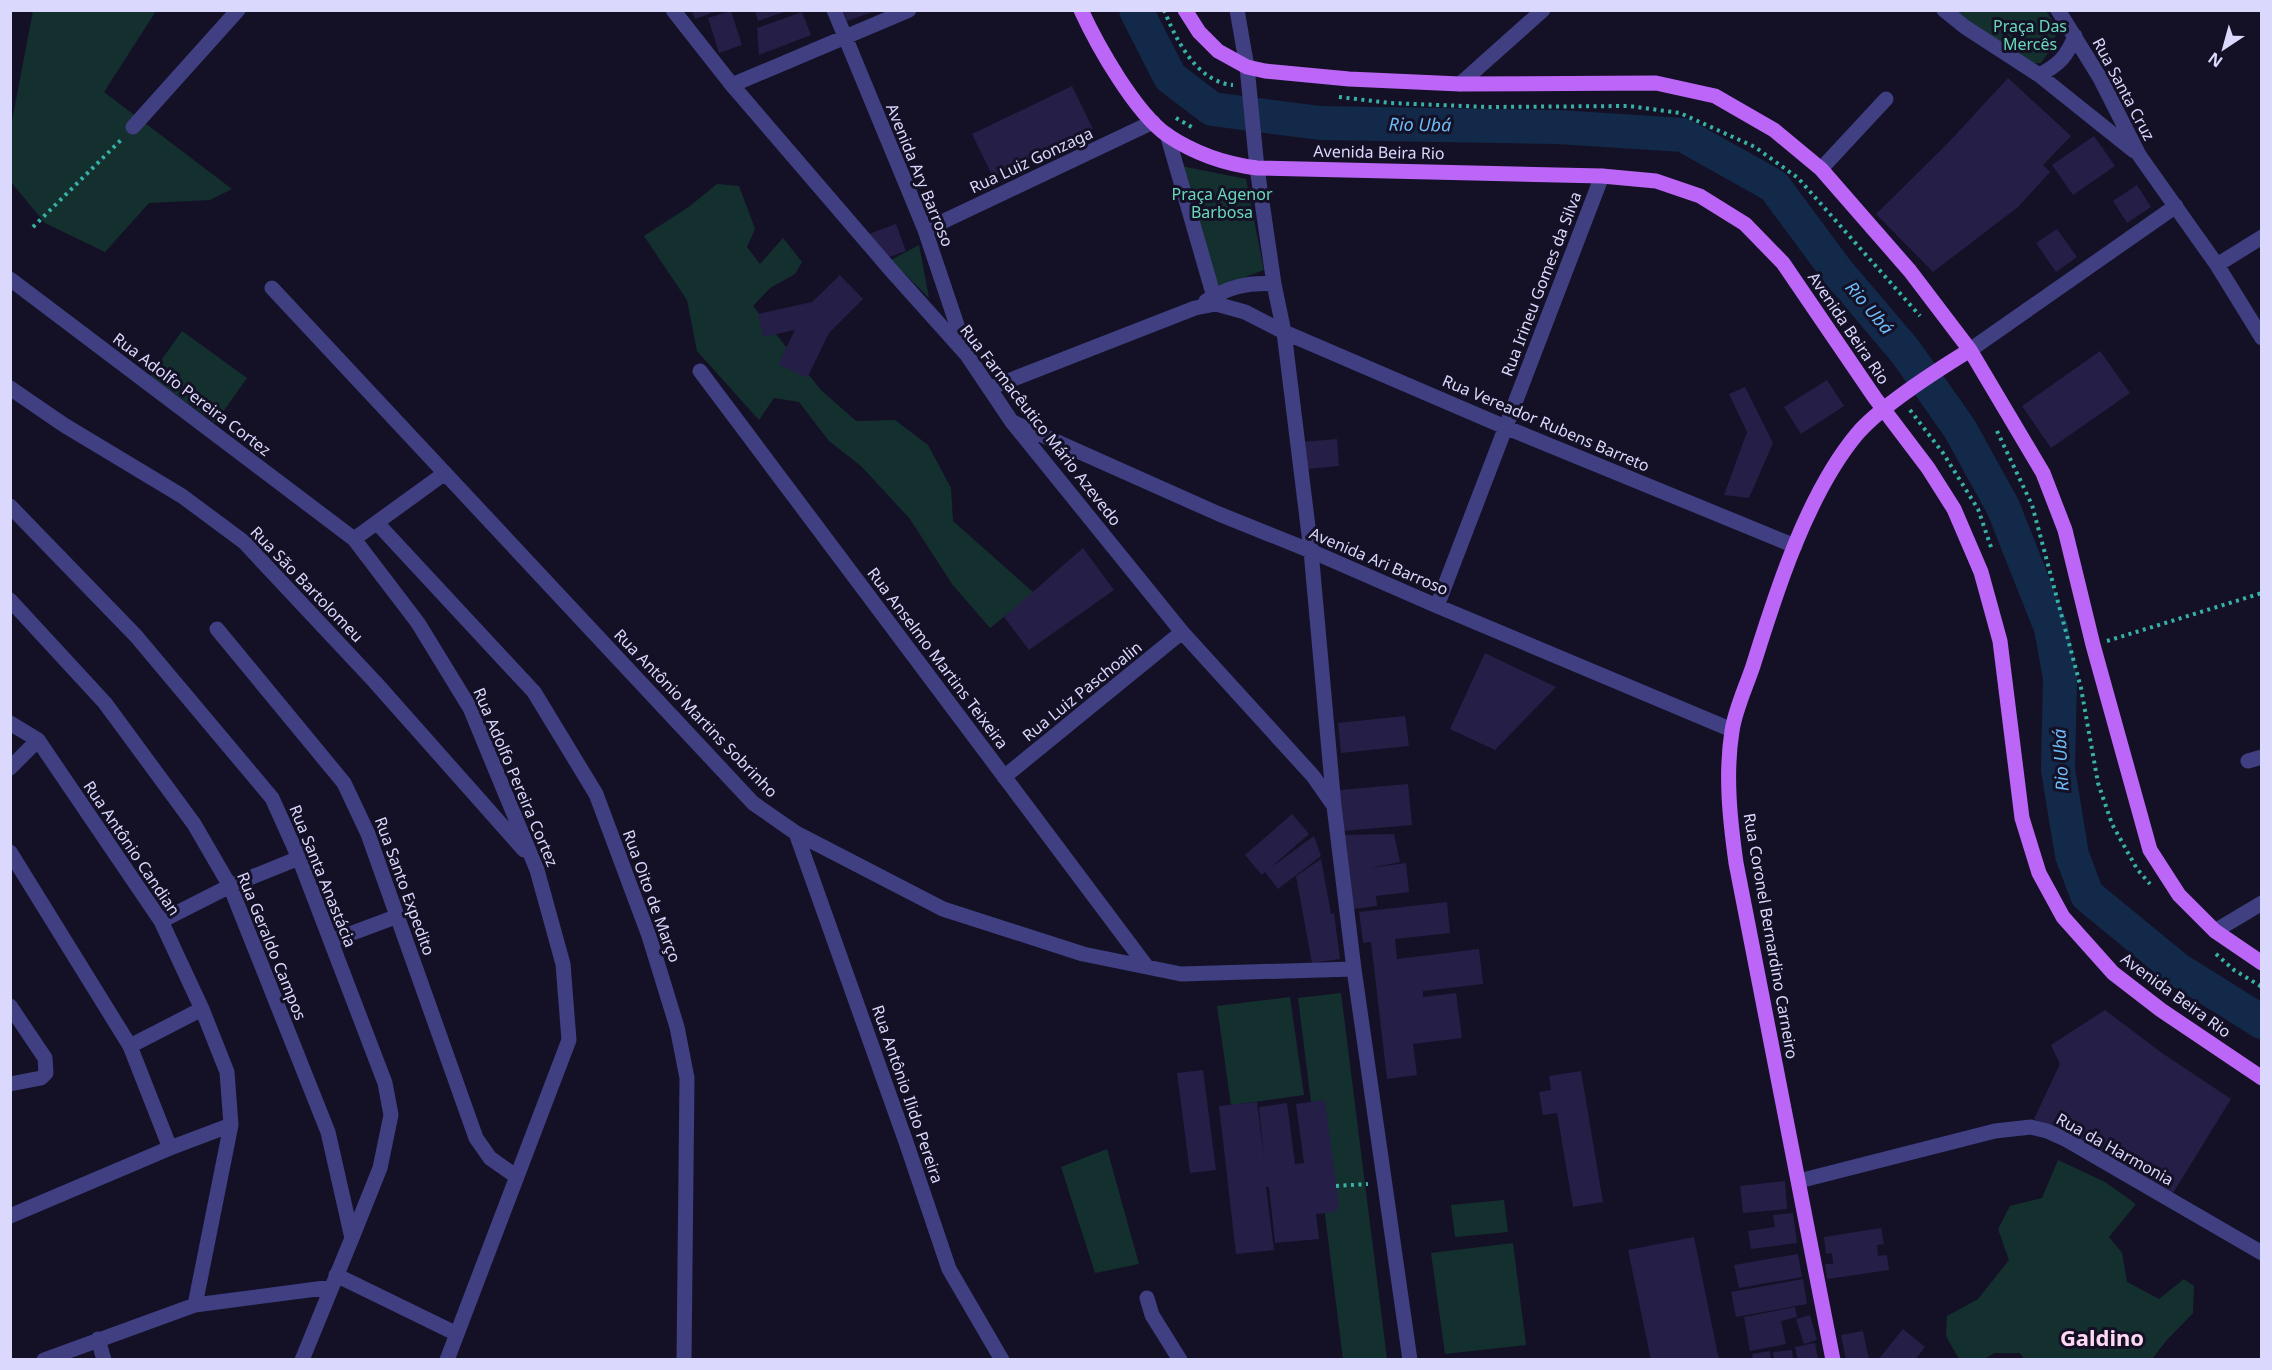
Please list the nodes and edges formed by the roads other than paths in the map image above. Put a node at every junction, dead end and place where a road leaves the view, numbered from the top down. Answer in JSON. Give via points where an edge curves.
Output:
{"nodes":[{"id":1,"x":237,"y":10,"type":"edge"},
{"id":2,"x":673,"y":10,"type":"edge"},
{"id":3,"x":834,"y":10,"type":"edge"},
{"id":4,"x":909,"y":10,"type":"edge"},
{"id":5,"x":1081,"y":10,"type":"edge"},
{"id":6,"x":1185,"y":10,"type":"edge"},
{"id":7,"x":1237,"y":10,"type":"edge"},
{"id":8,"x":1543,"y":10,"type":"edge"},
{"id":9,"x":1944,"y":10,"type":"edge"},
{"id":10,"x":2058,"y":10,"type":"edge"},
{"id":11,"x":2075,"y":36,"type":"junction"},
{"id":12,"x":844,"y":38,"type":"junction"},
{"id":13,"x":1247,"y":67,"type":"junction"},
{"id":14,"x":2039,"y":75,"type":"junction"},
{"id":15,"x":1460,"y":84,"type":"junction"},
{"id":16,"x":732,"y":85,"type":"junction"},
{"id":17,"x":1886,"y":99,"type":"dead end"},
{"id":18,"x":1153,"y":122,"type":"junction"},
{"id":19,"x":133,"y":128,"type":"road end"},
{"id":20,"x":1167,"y":134,"type":"junction"},
{"id":21,"x":2139,"y":155,"type":"junction"},
{"id":22,"x":1257,"y":168,"type":"junction"},
{"id":23,"x":1821,"y":169,"type":"junction"},
{"id":24,"x":1602,"y":176,"type":"junction"},
{"id":25,"x":2176,"y":206,"type":"junction"},
{"id":26,"x":925,"y":230,"type":"junction"},
{"id":27,"x":2262,"y":237,"type":"edge"},
{"id":28,"x":2217,"y":265,"type":"junction"},
{"id":29,"x":10,"y":279,"type":"edge"},
{"id":30,"x":1274,"y":284,"type":"junction"},
{"id":31,"x":272,"y":288,"type":"dead end"},
{"id":32,"x":1215,"y":300,"type":"junction"},
{"id":33,"x":1284,"y":332,"type":"junction"},
{"id":34,"x":2262,"y":338,"type":"edge"},
{"id":35,"x":1970,"y":350,"type":"junction"},
{"id":36,"x":967,"y":355,"type":"junction"},
{"id":37,"x":700,"y":371,"type":"dead end"},
{"id":38,"x":10,"y":388,"type":"edge"},
{"id":39,"x":990,"y":388,"type":"junction"},
{"id":40,"x":1884,"y":410,"type":"junction"},
{"id":41,"x":1012,"y":422,"type":"junction"},
{"id":42,"x":1505,"y":427,"type":"junction"},
{"id":43,"x":445,"y":473,"type":"junction"},
{"id":44,"x":10,"y":506,"type":"edge"},
{"id":45,"x":377,"y":523,"type":"junction"},
{"id":46,"x":354,"y":539,"type":"junction"},
{"id":47,"x":1795,"y":546,"type":"junction"},
{"id":48,"x":1311,"y":551,"type":"junction"},
{"id":49,"x":10,"y":600,"type":"edge"},
{"id":50,"x":1437,"y":606,"type":"junction"},
{"id":51,"x":217,"y":629,"type":"dead end"},
{"id":52,"x":1182,"y":632,"type":"junction"},
{"id":53,"x":10,"y":723,"type":"edge"},
{"id":54,"x":1732,"y":730,"type":"junction"},
{"id":55,"x":38,"y":741,"type":"junction"},
{"id":56,"x":10,"y":768,"type":"edge"},
{"id":57,"x":1005,"y":777,"type":"junction"},
{"id":58,"x":1334,"y":806,"type":"junction"},
{"id":59,"x":796,"y":833,"type":"junction"},
{"id":60,"x":10,"y":852,"type":"edge"},
{"id":61,"x":299,"y":858,"type":"junction"},
{"id":62,"x":532,"y":859,"type":"junction"},
{"id":63,"x":230,"y":886,"type":"junction"},
{"id":64,"x":2262,"y":903,"type":"edge"},
{"id":65,"x":398,"y":916,"type":"junction"},
{"id":66,"x":160,"y":921,"type":"junction"},
{"id":67,"x":2215,"y":931,"type":"junction"},
{"id":68,"x":331,"y":941,"type":"junction"},
{"id":69,"x":2262,"y":963,"type":"edge"},
{"id":70,"x":1147,"y":967,"type":"junction"},
{"id":71,"x":1354,"y":969,"type":"junction"},
{"id":72,"x":10,"y":1006,"type":"edge"},
{"id":73,"x":202,"y":1009,"type":"junction"},
{"id":74,"x":130,"y":1046,"type":"junction"},
{"id":75,"x":2262,"y":1078,"type":"edge"},
{"id":76,"x":10,"y":1084,"type":"edge"},
{"id":77,"x":231,"y":1125,"type":"junction"},
{"id":78,"x":171,"y":1148,"type":"junction"},
{"id":79,"x":516,"y":1177,"type":"junction"},
{"id":80,"x":1799,"y":1181,"type":"junction"},
{"id":81,"x":10,"y":1216,"type":"edge"},
{"id":82,"x":352,"y":1238,"type":"junction"},
{"id":83,"x":2262,"y":1253,"type":"edge"},
{"id":84,"x":334,"y":1281,"type":"junction"},
{"id":85,"x":1147,"y":1298,"type":"dead end"},
{"id":86,"x":195,"y":1305,"type":"junction"},
{"id":87,"x":457,"y":1334,"type":"junction"},
{"id":88,"x":98,"y":1339,"type":"junction"},
{"id":89,"x":44,"y":1359,"type":"edge"},
{"id":90,"x":104,"y":1359,"type":"edge"},
{"id":91,"x":302,"y":1359,"type":"edge"},
{"id":92,"x":447,"y":1359,"type":"edge"},
{"id":93,"x":684,"y":1359,"type":"edge"},
{"id":94,"x":1002,"y":1359,"type":"edge"},
{"id":95,"x":1180,"y":1359,"type":"edge"},
{"id":96,"x":1410,"y":1359,"type":"edge"},
{"id":97,"x":1833,"y":1359,"type":"edge"}],
"edges":[{"from":1,"to":19,"type":"street"},
{"from":2,"to":16,"type":"street","name":"Rua Farmacêutico Mário Azevedo"},
{"from":3,"to":12,"type":"street","name":"Avenida Ary Barroso"},
{"from":4,"to":12,"type":"street"},
{"from":5,"to":18,"type":"main road","name":"Avenida Beira Rio","via":[[1121,81]]},
{"from":6,"to":13,"type":"main road","via":[[1218,51]]},
{"from":7,"to":13,"type":"street"},
{"from":8,"to":15,"type":"street"},
{"from":9,"to":14,"type":"street"},
{"from":10,"to":11,"type":"street","name":"Rua Santa Cruz"},
{"from":11,"to":14,"type":"street","via":[[2063,60]]},
{"from":11,"to":21,"type":"street","name":"Rua Santa Cruz"},
{"from":12,"to":16,"type":"street"},
{"from":12,"to":26,"type":"street","name":"Avenida Ary Barroso"},
{"from":13,"to":15,"type":"main road","via":[[1349,79]]},
{"from":13,"to":22,"type":"street"},
{"from":14,"to":21,"type":"street"},
{"from":15,"to":23,"type":"main road","via":[[1656,83],[1715,96],[1774,130]]},
{"from":16,"to":36,"type":"street","name":"Rua Farmacêutico Mário Azevedo"},
{"from":17,"to":23,"type":"street"},
{"from":18,"to":20,"type":"main road","name":"Avenida Beira Rio"},
{"from":18,"to":26,"type":"street","name":"Rua Luiz Gonzaga"},
{"from":20,"to":22,"type":"main road","name":"Avenida Beira Rio","via":[[1226,162]]},
{"from":20,"to":32,"type":"street"},
{"from":21,"to":25,"type":"street"},
{"from":22,"to":24,"type":"main road","name":"Avenida Beira Rio"},
{"from":22,"to":30,"type":"street"},
{"from":23,"to":35,"type":"main road","via":[[1910,271]]},
{"from":24,"to":40,"type":"main road","name":"Avenida Beira Rio","via":[[1656,181],[1700,196],[1745,224],[1783,263]]},
{"from":24,"to":42,"type":"street","name":"Rua Irineu Gomes da Silva"},
{"from":25,"to":28,"type":"street"},
{"from":25,"to":35,"type":"street"},
{"from":26,"to":36,"type":"street","name":"Avenida Ary Barroso"},
{"from":27,"to":28,"type":"street"},
{"from":28,"to":34,"type":"street"},
{"from":29,"to":46,"type":"street","name":"Rua Adolfo Pereira Cortez"},
{"from":30,"to":32,"type":"street","via":[[1243,284]]},
{"from":30,"to":33,"type":"street"},
{"from":31,"to":43,"type":"street","name":"Rua Antônio Martins Sobrinho"},
{"from":32,"to":33,"type":"street","name":"Rua Vereador Rubens Barreto"},
{"from":32,"to":39,"type":"street"},
{"from":33,"to":42,"type":"street","name":"Rua Vereador Rubens Barreto"},
{"from":33,"to":48,"type":"street"},
{"from":35,"to":40,"type":"main road","name":"Rua Coronel Bernardino Carneiro"},
{"from":35,"to":67,"type":"main road","via":[[2043,473],[2065,530],[2150,850],[2179,895]]},
{"from":36,"to":39,"type":"street","name":"Rua Farmacêutico Mário Azevedo"},
{"from":37,"to":57,"type":"street","name":"Rua Anselmo Martins Teixeira"},
{"from":38,"to":62,"type":"street","name":"Rua São Bartolomeu","via":[[182,496],[244,542]]},
{"from":39,"to":41,"type":"street","name":"Rua Farmacêutico Mário Azevedo"},
{"from":40,"to":47,"type":"main road","name":"Rua Coronel Bernardino Carneiro","via":[[1848,445],[1826,480]]},
{"from":40,"to":75,"type":"main road","name":"Avenida Beira Rio","via":[[1954,509],[1981,572],[2000,641],[2022,818],[2039,873],[2063,917],[2112,973]]},
{"from":41,"to":48,"type":"street","name":"Avenida Ari Barroso"},
{"from":41,"to":52,"type":"street","name":"Rua Farmacêutico Mário Azevedo"},
{"from":42,"to":47,"type":"street","name":"Rua Vereador Rubens Barreto"},
{"from":42,"to":50,"type":"street","name":"Rua Irineu Gomes da Silva"},
{"from":43,"to":45,"type":"street"},
{"from":43,"to":59,"type":"street","name":"Rua Antônio Martins Sobrinho","via":[[753,803]]},
{"from":44,"to":61,"type":"street","name":"Rua Santa Anastácia","via":[[136,636],[272,798]]},
{"from":45,"to":46,"type":"street"},
{"from":45,"to":93,"type":"street","name":"Rua Oito de Março","via":[[534,692],[596,794],[649,936],[677,1027],[687,1078]]},
{"from":46,"to":62,"type":"street","name":"Rua Adolfo Pereira Cortez","via":[[418,623],[470,708]]},
{"from":47,"to":54,"type":"main road","name":"Rua Coronel Bernardino Carneiro"},
{"from":48,"to":50,"type":"street","name":"Avenida Ari Barroso"},
{"from":48,"to":58,"type":"street"},
{"from":49,"to":63,"type":"street","name":"Rua Geraldo Campos","via":[[105,702],[194,824]]},
{"from":50,"to":54,"type":"street","name":"Avenida Ari Barroso"},
{"from":51,"to":65,"type":"street","name":"Rua Santo Expedito","via":[[344,783],[368,834]]},
{"from":52,"to":57,"type":"street","name":"Rua Luiz Paschoalin"},
{"from":52,"to":58,"type":"street","name":"Rua Farmacêutico Mário Azevedo","via":[[1313,776]]},
{"from":53,"to":55,"type":"street","name":"Rua Antônio Candian"},
{"from":54,"to":80,"type":"main road","name":"Rua Coronel Bernardino Carneiro","via":[[1730,817],[1736,863]]},
{"from":55,"to":56,"type":"street"},
{"from":55,"to":66,"type":"street","name":"Rua Antônio Candian"},
{"from":57,"to":70,"type":"street","name":"Rua Anselmo Martins Teixeira"},
{"from":58,"to":71,"type":"street"},
{"from":59,"to":70,"type":"street","name":"Rua Antônio Martins Sobrinho","via":[[943,909],[1083,954]]},
{"from":59,"to":94,"type":"street","name":"Rua Antônio Ilido Pereira","via":[[949,1269]]},
{"from":60,"to":74,"type":"street"},
{"from":61,"to":63,"type":"street"},
{"from":61,"to":68,"type":"street","name":"Rua Santa Anastácia"},
{"from":62,"to":79,"type":"street","name":"Rua Adolfo Pereira Cortez","via":[[563,964],[568,1040]]},
{"from":63,"to":66,"type":"street"},
{"from":63,"to":82,"type":"street","name":"Rua Geraldo Campos","via":[[328,1132]]},
{"from":64,"to":67,"type":"street"},
{"from":65,"to":68,"type":"street"},
{"from":65,"to":79,"type":"street","name":"Rua Santo Expedito","via":[[476,1138],[490,1158]]},
{"from":66,"to":73,"type":"street","name":"Rua Antônio Candian"},
{"from":67,"to":69,"type":"main road"},
{"from":68,"to":82,"type":"street","name":"Rua Santa Anastácia","via":[[385,1083],[391,1115],[380,1168]]},
{"from":70,"to":71,"type":"street","name":"Rua Antônio Martins Sobrinho","via":[[1181,974]]},
{"from":71,"to":96,"type":"street"},
{"from":72,"to":76,"type":"street","via":[[45,1058],[46,1073],[41,1078]]},
{"from":73,"to":74,"type":"street"},
{"from":73,"to":77,"type":"street","name":"Rua Antônio Candian","via":[[227,1072]]},
{"from":74,"to":78,"type":"street"},
{"from":77,"to":78,"type":"street"},
{"from":77,"to":86,"type":"street","name":"Rua Antônio Candian"},
{"from":78,"to":81,"type":"street"},
{"from":79,"to":87,"type":"street","name":"Rua Adolfo Pereira Cortez"},
{"from":80,"to":83,"type":"street","name":"Rua da Harmonia","via":[[1995,1131],[2031,1127],[2067,1140]]},
{"from":80,"to":97,"type":"main road","name":"Rua Coronel Bernardino Carneiro"},
{"from":82,"to":84,"type":"street"},
{"from":84,"to":86,"type":"street"},
{"from":84,"to":87,"type":"street"},
{"from":84,"to":91,"type":"street"},
{"from":85,"to":95,"type":"street","via":[[1152,1315]]},
{"from":86,"to":88,"type":"street"},
{"from":87,"to":92,"type":"street","name":"Rua Adolfo Pereira Cortez"},
{"from":88,"to":89,"type":"street"},
{"from":88,"to":90,"type":"street"}]}
